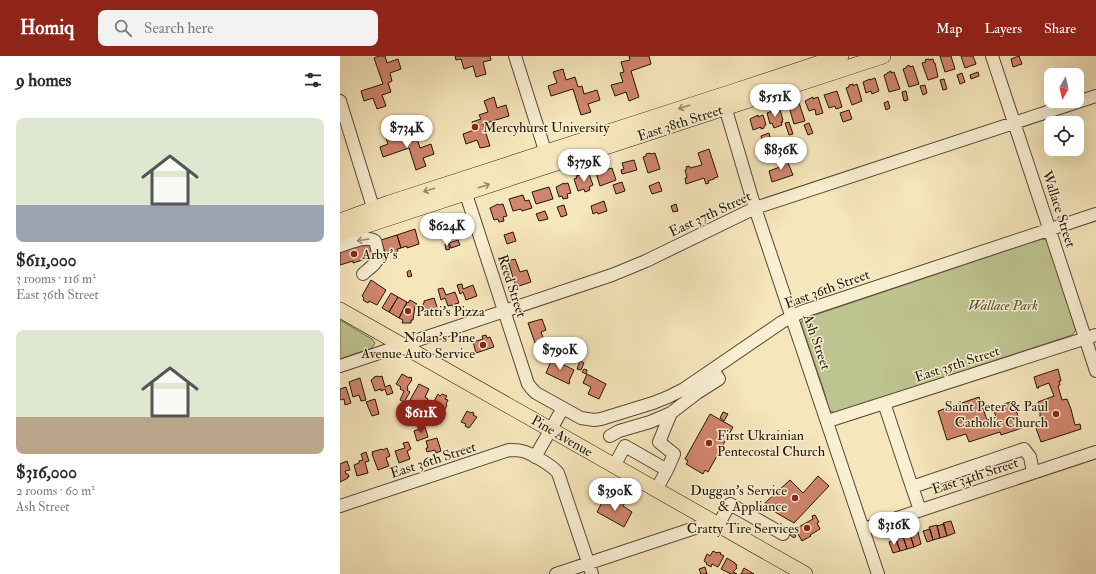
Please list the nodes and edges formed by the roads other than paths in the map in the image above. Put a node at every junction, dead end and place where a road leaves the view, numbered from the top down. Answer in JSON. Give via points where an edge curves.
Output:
{"nodes":[{"id":1,"x":515,"y":56,"type":"edge"},
{"id":2,"x":841,"y":56,"type":"edge"},
{"id":3,"x":883,"y":56,"type":"edge"},
{"id":4,"x":992,"y":56,"type":"edge"},
{"id":5,"x":810,"y":67,"type":"edge"},
{"id":6,"x":1096,"y":96,"type":"edge"},
{"id":7,"x":340,"y":101,"type":"edge"},
{"id":8,"x":723,"y":102,"type":"junction"},
{"id":9,"x":1014,"y":123,"type":"junction"},
{"id":10,"x":548,"y":158,"type":"junction"},
{"id":11,"x":464,"y":186,"type":"junction"},
{"id":12,"x":756,"y":208,"type":"junction"},
{"id":13,"x":1096,"y":214,"type":"edge"},
{"id":14,"x":376,"y":215,"type":"junction"},
{"id":15,"x":340,"y":221,"type":"edge"},
{"id":16,"x":1050,"y":229,"type":"junction"},
{"id":17,"x":340,"y":234,"type":"edge"},
{"id":18,"x":340,"y":246,"type":"edge"},
{"id":19,"x":363,"y":274,"type":"dead end"},
{"id":20,"x":340,"y":310,"type":"edge"},
{"id":21,"x":504,"y":311,"type":"junction"},
{"id":22,"x":792,"y":316,"type":"junction"},
{"id":23,"x":1091,"y":336,"type":"edge"},
{"id":24,"x":402,"y":345,"type":"junction"},
{"id":25,"x":340,"y":366,"type":"edge"},
{"id":26,"x":713,"y":370,"type":"junction"},
{"id":27,"x":1096,"y":371,"type":"edge"},
{"id":28,"x":884,"y":403,"type":"junction"},
{"id":29,"x":563,"y":408,"type":"junction"},
{"id":30,"x":671,"y":413,"type":"junction"},
{"id":31,"x":603,"y":418,"type":"junction"},
{"id":32,"x":828,"y":422,"type":"junction"},
{"id":33,"x":550,"y":430,"type":"junction"},
{"id":34,"x":610,"y":436,"type":"junction"},
{"id":35,"x":625,"y":446,"type":"junction"},
{"id":36,"x":1096,"y":452,"type":"edge"},
{"id":37,"x":535,"y":457,"type":"junction"},
{"id":38,"x":614,"y":466,"type":"junction"},
{"id":39,"x":667,"y":470,"type":"junction"},
{"id":40,"x":1034,"y":472,"type":"junction"},
{"id":41,"x":912,"y":487,"type":"junction"},
{"id":42,"x":656,"y":490,"type":"junction"},
{"id":43,"x":340,"y":506,"type":"edge"},
{"id":44,"x":920,"y":510,"type":"junction"},
{"id":45,"x":716,"y":524,"type":"junction"},
{"id":46,"x":864,"y":529,"type":"junction"},
{"id":47,"x":783,"y":534,"type":"dead end"},
{"id":48,"x":590,"y":569,"type":"edge"},
{"id":49,"x":556,"y":574,"type":"edge"},
{"id":50,"x":805,"y":574,"type":"edge"},
{"id":51,"x":878,"y":574,"type":"edge"}],
"edges":[{"from":1,"to":10,"type":"street"},
{"from":2,"to":5,"type":"main road","name":"East 38th Street"},
{"from":3,"to":5,"type":"main road","name":"East 38th Street"},
{"from":4,"to":9,"type":"street","name":"Wallace Street"},
{"from":5,"to":8,"type":"main road","name":"East 38th Street"},
{"from":6,"to":9,"type":"street","name":"East 37th Street"},
{"from":7,"to":14,"type":"street"},
{"from":8,"to":10,"type":"main road","name":"East 38th Street"},
{"from":8,"to":12,"type":"street","name":"Ash Street"},
{"from":9,"to":12,"type":"street","name":"East 37th Street"},
{"from":9,"to":16,"type":"street","name":"Wallace Street"},
{"from":10,"to":11,"type":"main road","name":"East 38th Street"},
{"from":11,"to":14,"type":"main road","name":"East 38th Street"},
{"from":11,"to":21,"type":"street","name":"Reed Street"},
{"from":12,"to":21,"type":"street","name":"East 37th Street","via":[[624,270]]},
{"from":12,"to":22,"type":"street","name":"Ash Street"},
{"from":13,"to":16,"type":"street","name":"East 36th Street"},
{"from":14,"to":15,"type":"main road","name":"East 38th Street"},
{"from":14,"to":17,"type":"main road","name":"East 38th Street"},
{"from":16,"to":22,"type":"street","name":"East 36th Street"},
{"from":16,"to":23,"type":"street","name":"Wallace Street"},
{"from":19,"to":18,"type":"street","one_way":true,"via":[[378,259],[375,241],[360,240]]},
{"from":20,"to":24,"type":"main road","name":"Pine Avenue"},
{"from":21,"to":24,"type":"street","name":"East 37th Street"},
{"from":21,"to":29,"type":"street","name":"Reed Street","via":[[528,384],[536,393]]},
{"from":22,"to":26,"type":"street","name":"East 36th Street"},
{"from":22,"to":32,"type":"street","name":"Ash Street"},
{"from":23,"to":27,"type":"street","name":"Wallace Street"},
{"from":23,"to":28,"type":"street","name":"East 35th Street"},
{"from":24,"to":25,"type":"street","name":"East 37th Street"},
{"from":24,"to":33,"type":"main road","name":"Pine Avenue"},
{"from":26,"to":30,"type":"street","via":[[719,379]]},
{"from":26,"to":31,"type":"street","name":"East 36th Street","via":[[668,397]]},
{"from":28,"to":32,"type":"street","name":"East 35th Street"},
{"from":28,"to":41,"type":"street"},
{"from":29,"to":31,"type":"street","name":"East 36th Street","via":[[581,418]]},
{"from":29,"to":33,"type":"street"},
{"from":30,"to":34,"type":"street"},
{"from":30,"to":39,"type":"street","via":[[659,442],[674,454]]},
{"from":31,"to":34,"type":"street"},
{"from":32,"to":46,"type":"street","name":"Ash Street"},
{"from":33,"to":37,"type":"street"},
{"from":33,"to":38,"type":"main road","name":"Pine Avenue"},
{"from":34,"to":35,"type":"street"},
{"from":35,"to":38,"type":"street"},
{"from":35,"to":39,"type":"street"},
{"from":36,"to":40,"type":"street","name":"East 34th Street"},
{"from":37,"to":43,"type":"street","name":"East 36th Street","via":[[520,450],[509,450]]},
{"from":37,"to":48,"type":"street","via":[[558,473]]},
{"from":38,"to":42,"type":"main road","name":"Pine Avenue"},
{"from":39,"to":42,"type":"street"},
{"from":40,"to":41,"type":"street","via":[[1030,457],[1024,450]]},
{"from":40,"to":44,"type":"street","name":"East 34th Street"},
{"from":41,"to":44,"type":"street"},
{"from":42,"to":45,"type":"main road","name":"Pine Avenue"},
{"from":44,"to":46,"type":"street","name":"East 34th Street"},
{"from":45,"to":47,"type":"street","via":[[730,504]]},
{"from":45,"to":48,"type":"street"},
{"from":45,"to":50,"type":"main road","name":"Pine Avenue"},
{"from":46,"to":51,"type":"street","name":"Ash Street"},
{"from":48,"to":49,"type":"street"}]}
